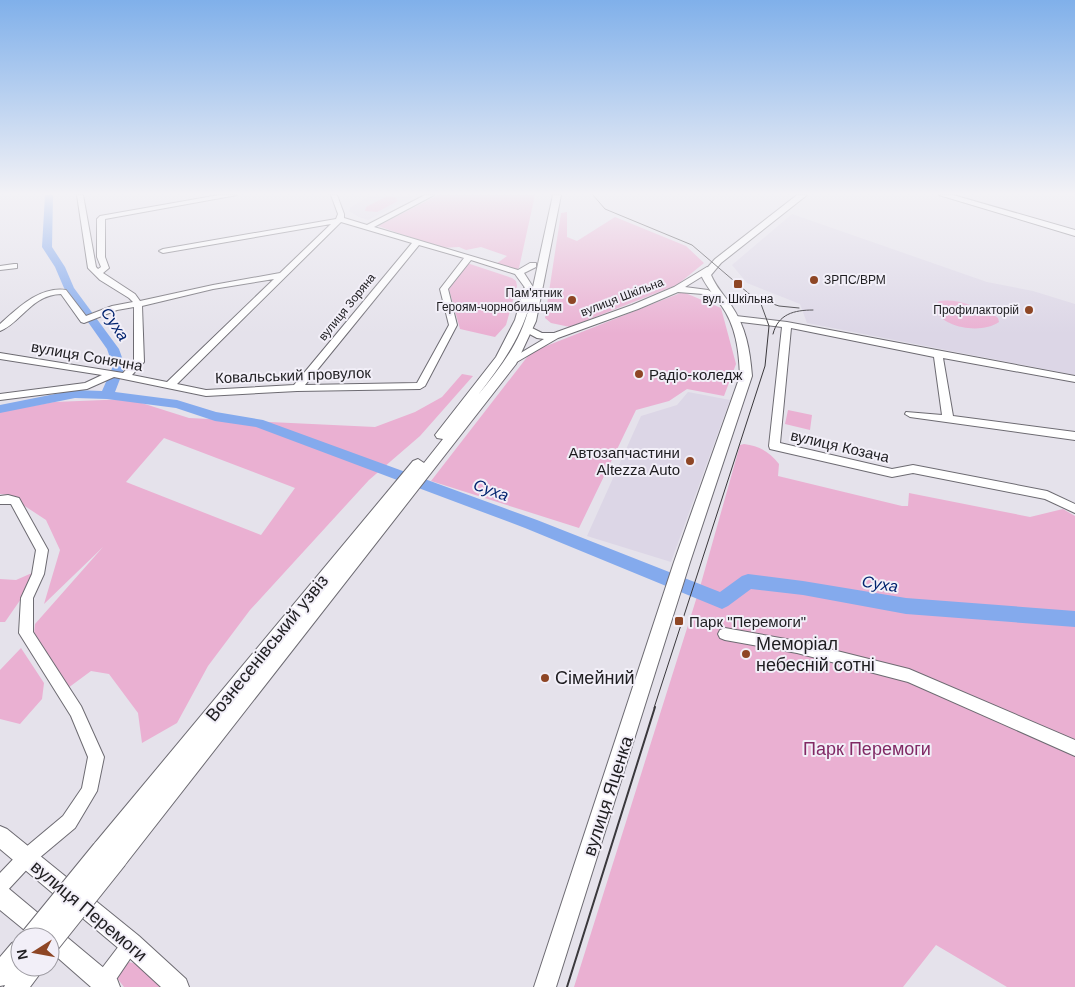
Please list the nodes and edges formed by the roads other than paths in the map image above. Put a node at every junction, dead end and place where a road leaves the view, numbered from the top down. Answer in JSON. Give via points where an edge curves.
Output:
{"nodes":[{"id":1,"x":87,"y":241,"type":"edge"},
{"id":2,"x":101,"y":241,"type":"edge"},
{"id":3,"x":219,"y":241,"type":"edge"},
{"id":4,"x":317,"y":241,"type":"edge"},
{"id":5,"x":414,"y":241,"type":"edge"},
{"id":6,"x":538,"y":241,"type":"edge"},
{"id":7,"x":547,"y":241,"type":"edge"},
{"id":8,"x":744,"y":241,"type":"edge"},
{"id":9,"x":417,"y":242,"type":"junction"},
{"id":10,"x":163,"y":251,"type":"dead end"},
{"id":11,"x":469,"y":258,"type":"junction"},
{"id":12,"x":533,"y":265,"type":"junction"},
{"id":13,"x":714,"y":265,"type":"junction"},
{"id":14,"x":14,"y":266,"type":"dead end"},
{"id":15,"x":0,"y":268,"type":"edge"},
{"id":16,"x":518,"y":272,"type":"junction"},
{"id":17,"x":98,"y":273,"type":"junction"},
{"id":18,"x":283,"y":275,"type":"junction"},
{"id":19,"x":529,"y":287,"type":"junction"},
{"id":20,"x":677,"y":289,"type":"junction"},
{"id":21,"x":138,"y":304,"type":"junction"},
{"id":22,"x":726,"y":304,"type":"junction"},
{"id":23,"x":736,"y":319,"type":"junction"},
{"id":24,"x":787,"y":325,"type":"junction"},
{"id":25,"x":0,"y":328,"type":"edge"},
{"id":26,"x":527,"y":329,"type":"junction"},
{"id":27,"x":555,"y":336,"type":"junction"},
{"id":28,"x":938,"y":355,"type":"junction"},
{"id":29,"x":0,"y":356,"type":"edge"},
{"id":30,"x":507,"y":360,"type":"junction"},
{"id":31,"x":120,"y":376,"type":"junction"},
{"id":32,"x":1075,"y":379,"type":"edge"},
{"id":33,"x":169,"y":386,"type":"junction"},
{"id":34,"x":297,"y":388,"type":"junction"},
{"id":35,"x":0,"y":397,"type":"edge"},
{"id":36,"x":910,"y":414,"type":"dead end"},
{"id":37,"x":948,"y":419,"type":"junction"},
{"id":38,"x":1075,"y":436,"type":"edge"},
{"id":39,"x":0,"y":500,"type":"edge"},
{"id":40,"x":1075,"y":508,"type":"edge"},
{"id":41,"x":725,"y":634,"type":"dead end"},
{"id":42,"x":1075,"y":748,"type":"edge"},
{"id":43,"x":0,"y":836,"type":"edge"},
{"id":44,"x":110,"y":855,"type":"junction"},
{"id":45,"x":26,"y":858,"type":"junction"},
{"id":46,"x":0,"y":886,"type":"edge"},
{"id":47,"x":0,"y":896,"type":"edge"},
{"id":48,"x":38,"y":927,"type":"edge"},
{"id":49,"x":41,"y":927,"type":"edge"},
{"id":50,"x":60,"y":928,"type":"edge"},
{"id":51,"x":131,"y":944,"type":"junction"},
{"id":52,"x":60,"y":946,"type":"edge"},
{"id":53,"x":104,"y":985,"type":"edge"},
{"id":54,"x":178,"y":987,"type":"edge"},
{"id":55,"x":545,"y":987,"type":"edge"}],
"edges":[{"from":1,"to":17,"type":"street","via":[[92,268]]},
{"from":2,"to":17,"type":"street","via":[[105,268]]},
{"from":3,"to":10,"type":"street"},
{"from":4,"to":18,"type":"street"},
{"from":5,"to":9,"type":"street"},
{"from":6,"to":12,"type":"main road"},
{"from":7,"to":26,"type":"main road"},
{"from":8,"to":13,"type":"main road"},
{"from":9,"to":11,"type":"street"},
{"from":9,"to":34,"type":"street","name":"вулиця Зоряна"},
{"from":11,"to":16,"type":"street"},
{"from":11,"to":34,"type":"street","name":"Ковальський провулок","via":[[444,289],[453,325],[420,386]]},
{"from":12,"to":16,"type":"street","via":[[524,272]]},
{"from":12,"to":19,"type":"main road"},
{"from":13,"to":20,"type":"street"},
{"from":13,"to":22,"type":"main road","via":[[706,275]]},
{"from":14,"to":15,"type":"street"},
{"from":16,"to":19,"type":"street"},
{"from":17,"to":21,"type":"street","via":[[132,296]]},
{"from":18,"to":21,"type":"street","via":[[213,286]]},
{"from":18,"to":33,"type":"street"},
{"from":19,"to":30,"type":"main road"},
{"from":20,"to":22,"type":"street","name":"вулиця Шкільна","via":[[705,292]]},
{"from":20,"to":27,"type":"street","name":"вулиця Шкільна"},
{"from":21,"to":25,"type":"street","via":[[115,308],[84,320],[63,292],[56,291],[42,296]]},
{"from":21,"to":31,"type":"street","via":[[138,362]]},
{"from":22,"to":23,"type":"main road"},
{"from":23,"to":24,"type":"street"},
{"from":23,"to":55,"type":"main road","name":"вулиця Яценка","via":[[744,340],[746,376],[682,562]]},
{"from":24,"to":28,"type":"street"},
{"from":24,"to":40,"type":"street","name":"вулиця Козача","via":[[774,446],[892,474],[913,469],[1047,495]]},
{"from":26,"to":27,"type":"street","via":[[540,336]]},
{"from":26,"to":30,"type":"main road"},
{"from":27,"to":30,"type":"street","name":"вулиця Шкільна"},
{"from":28,"to":32,"type":"street"},
{"from":28,"to":37,"type":"street"},
{"from":29,"to":31,"type":"street","name":"вулиця Сонячна"},
{"from":30,"to":44,"type":"main road","name":"Вознесенівський узвіз"},
{"from":31,"to":33,"type":"street","name":"вулиця Сонячна"},
{"from":31,"to":35,"type":"street","via":[[86,386]]},
{"from":33,"to":34,"type":"street","name":"Ковальський провулок","via":[[206,393]]},
{"from":36,"to":37,"type":"street"},
{"from":37,"to":38,"type":"street"},
{"from":39,"to":45,"type":"street","via":[[8,498],[15,501],[42,550],[38,574],[27,598],[26,633],[76,711],[96,758],[89,790],[69,822]]},
{"from":41,"to":42,"type":"street","via":[[797,647],[909,676]]},
{"from":43,"to":45,"type":"main road","name":"вулиця Перемоги"},
{"from":44,"to":49,"type":"main road","name":"Вознесенівський узвіз","bridge":true},
{"from":44,"to":50,"type":"main road","name":"Вознесенівський узвіз","bridge":true},
{"from":45,"to":46,"type":"street"},
{"from":45,"to":51,"type":"main road","name":"вулиця Перемоги"},
{"from":47,"to":48,"type":"main road"},
{"from":51,"to":53,"type":"street"},
{"from":51,"to":54,"type":"main road","name":"вулиця Перемоги"},
{"from":52,"to":53,"type":"main road"}]}
